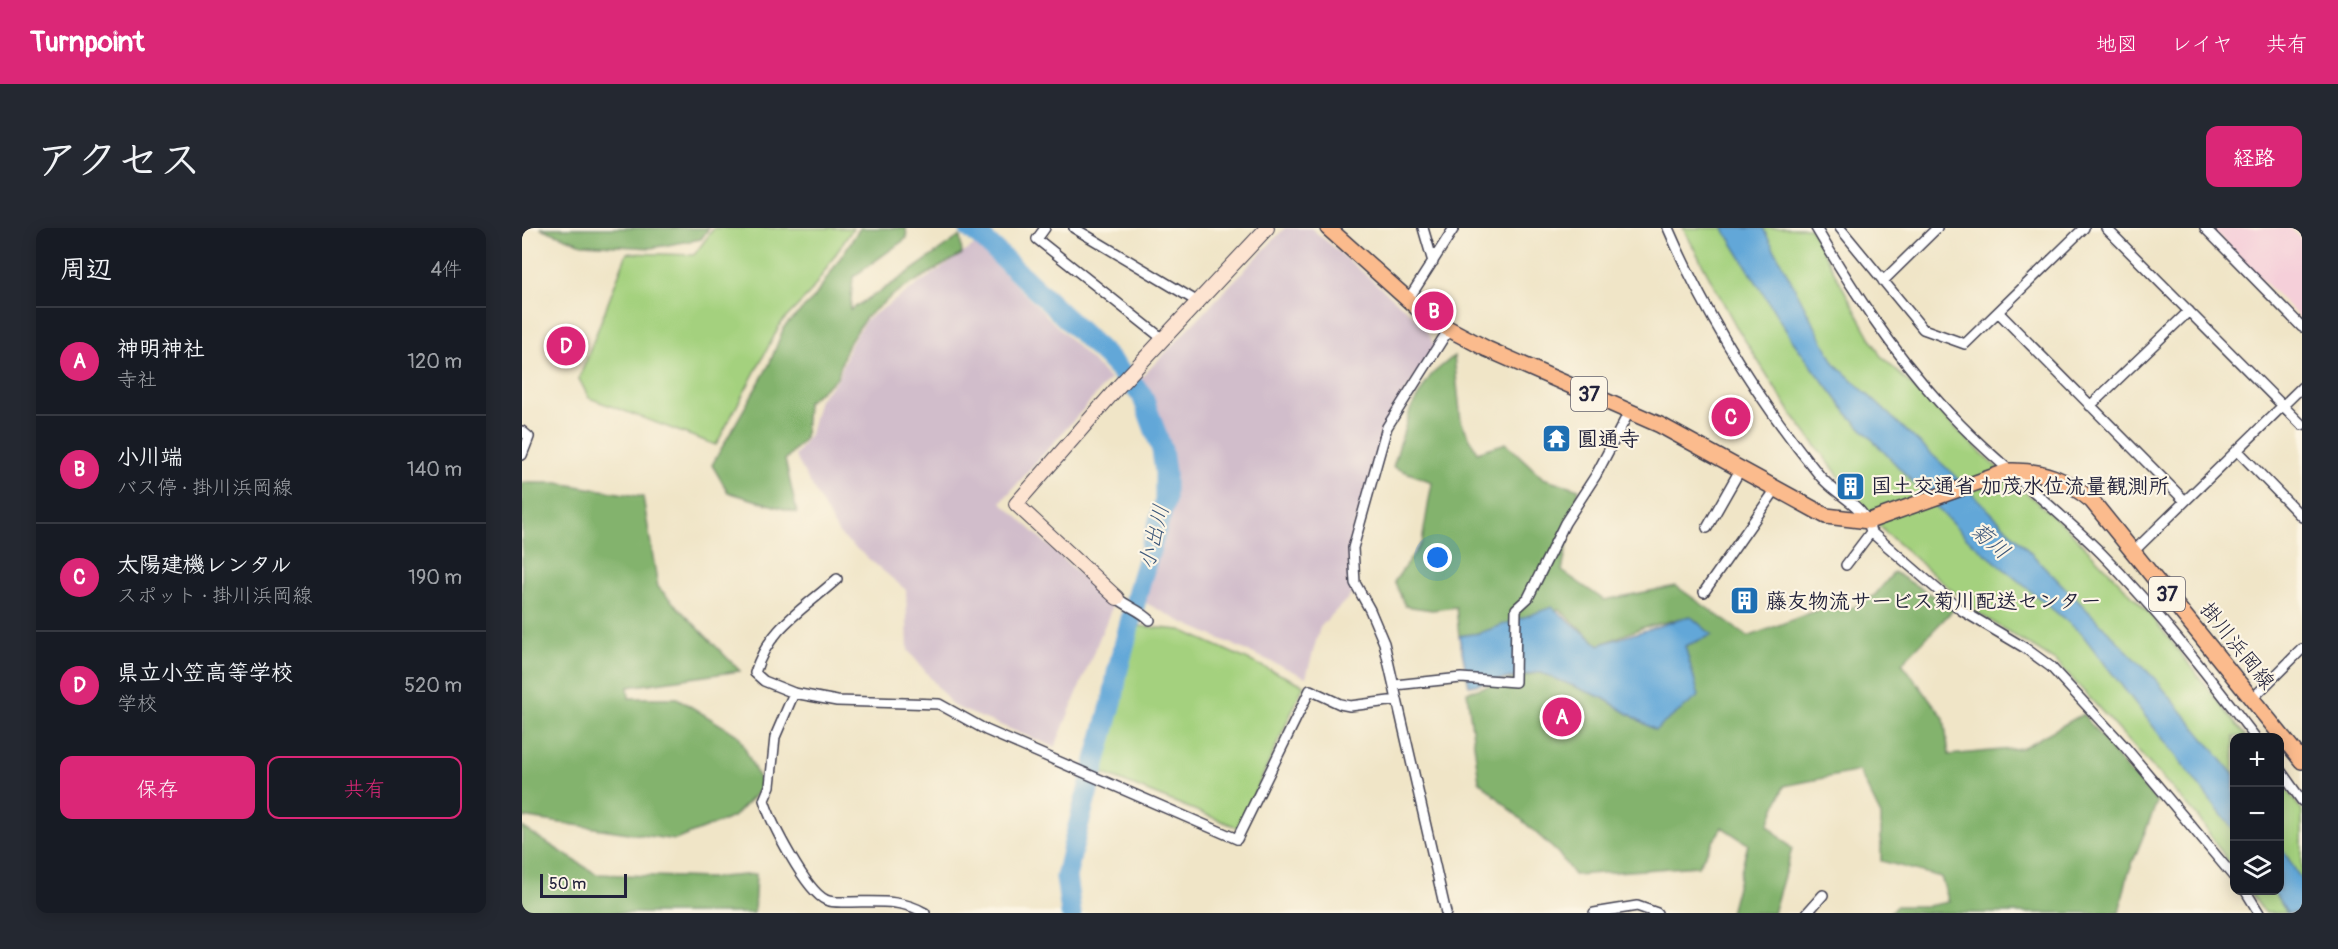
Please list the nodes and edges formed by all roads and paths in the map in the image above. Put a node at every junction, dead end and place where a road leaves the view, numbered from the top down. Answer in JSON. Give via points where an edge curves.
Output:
{"nodes":[{"id":1,"x":1045,"y":228,"type":"edge"},
{"id":2,"x":1074,"y":228,"type":"edge"},
{"id":3,"x":1267,"y":228,"type":"edge"},
{"id":4,"x":1328,"y":228,"type":"edge"},
{"id":5,"x":1423,"y":228,"type":"edge"},
{"id":6,"x":1454,"y":228,"type":"edge"},
{"id":7,"x":1668,"y":228,"type":"edge"},
{"id":8,"x":1816,"y":228,"type":"edge"},
{"id":9,"x":1840,"y":228,"type":"edge"},
{"id":10,"x":1937,"y":228,"type":"edge"},
{"id":11,"x":2084,"y":228,"type":"edge"},
{"id":12,"x":2106,"y":228,"type":"edge"},
{"id":13,"x":2205,"y":228,"type":"edge"},
{"id":14,"x":1433,"y":262,"type":"junction"},
{"id":15,"x":1883,"y":281,"type":"junction"},
{"id":16,"x":1408,"y":300,"type":"junction"},
{"id":17,"x":1198,"y":302,"type":"junction"},
{"id":18,"x":2189,"y":311,"type":"junction"},
{"id":19,"x":1998,"y":312,"type":"junction"},
{"id":20,"x":2302,"y":327,"type":"edge"},
{"id":21,"x":1449,"y":329,"type":"junction"},
{"id":22,"x":1163,"y":339,"type":"junction"},
{"id":23,"x":2302,"y":387,"type":"edge"},
{"id":24,"x":2283,"y":405,"type":"junction"},
{"id":25,"x":2090,"y":406,"type":"junction"},
{"id":26,"x":1629,"y":412,"type":"junction"},
{"id":27,"x":2302,"y":425,"type":"edge"},
{"id":28,"x":522,"y":431,"type":"edge"},
{"id":29,"x":2237,"y":450,"type":"junction"},
{"id":30,"x":522,"y":454,"type":"edge"},
{"id":31,"x":1740,"y":471,"type":"junction"},
{"id":32,"x":2007,"y":472,"type":"junction"},
{"id":33,"x":1776,"y":489,"type":"junction"},
{"id":34,"x":2185,"y":501,"type":"junction"},
{"id":35,"x":2302,"y":517,"type":"edge"},
{"id":36,"x":1870,"y":524,"type":"junction"},
{"id":37,"x":1707,"y":528,"type":"dead end"},
{"id":38,"x":2133,"y":552,"type":"junction"},
{"id":39,"x":1846,"y":565,"type":"dead end"},
{"id":40,"x":837,"y":579,"type":"dead end"},
{"id":41,"x":1704,"y":592,"type":"dead end"},
{"id":42,"x":1122,"y":602,"type":"joint"},
{"id":43,"x":1146,"y":616,"type":"dead end"},
{"id":44,"x":2302,"y":649,"type":"edge"},
{"id":45,"x":1395,"y":685,"type":"junction"},
{"id":46,"x":794,"y":693,"type":"junction"},
{"id":47,"x":2253,"y":698,"type":"junction"},
{"id":48,"x":1397,"y":700,"type":"junction"},
{"id":49,"x":2251,"y":733,"type":"edge"},
{"id":50,"x":2302,"y":761,"type":"edge"},
{"id":51,"x":2284,"y":776,"type":"edge"},
{"id":52,"x":2302,"y":801,"type":"edge"},
{"id":53,"x":2230,"y":871,"type":"edge"},
{"id":54,"x":1823,"y":895,"type":"dead end"},
{"id":55,"x":2248,"y":895,"type":"edge"},
{"id":56,"x":925,"y":913,"type":"edge"},
{"id":57,"x":1446,"y":913,"type":"edge"},
{"id":58,"x":1594,"y":913,"type":"edge"},
{"id":59,"x":1657,"y":913,"type":"edge"},
{"id":60,"x":1807,"y":913,"type":"edge"},
{"id":61,"x":2259,"y":913,"type":"edge"}],
"edges":[{"from":1,"to":22,"type":"street","via":[[1037,239]]},
{"from":2,"to":17,"type":"street"},
{"from":3,"to":17,"type":"street"},
{"from":4,"to":16,"type":"main road","name":"掛川浜岡線","number":"37"},
{"from":5,"to":14,"type":"street"},
{"from":6,"to":14,"type":"street"},
{"from":7,"to":36,"type":"street","via":[[1703,297],[1778,420],[1824,481],[1849,500]]},
{"from":8,"to":32,"type":"street","via":[[1884,334],[1939,402]]},
{"from":9,"to":15,"type":"street"},
{"from":10,"to":15,"type":"street"},
{"from":11,"to":19,"type":"street"},
{"from":12,"to":18,"type":"street"},
{"from":13,"to":20,"type":"street"},
{"from":14,"to":16,"type":"street"},
{"from":15,"to":19,"type":"street","via":[[1923,329],[1965,344]]},
{"from":16,"to":21,"type":"main road","name":"掛川浜岡線","number":"37"},
{"from":17,"to":22,"type":"street"},
{"from":18,"to":24,"type":"street"},
{"from":18,"to":25,"type":"street"},
{"from":19,"to":25,"type":"street"},
{"from":21,"to":26,"type":"main road","name":"掛川浜岡線","number":"37"},
{"from":21,"to":45,"type":"street","via":[[1387,427],[1353,548],[1355,583],[1384,643]]},
{"from":22,"to":42,"type":"street","via":[[1016,504]]},
{"from":23,"to":24,"type":"street"},
{"from":24,"to":27,"type":"street"},
{"from":24,"to":29,"type":"street"},
{"from":25,"to":34,"type":"street"},
{"from":26,"to":31,"type":"main road","name":"掛川浜岡線","number":"37","via":[[1660,425]]},
{"from":26,"to":45,"type":"street","via":[[1596,475],[1565,522],[1528,598],[1516,609],[1515,682],[1461,678]]},
{"from":28,"to":30,"type":"street","via":[[529,436]]},
{"from":29,"to":34,"type":"street"},
{"from":29,"to":35,"type":"street"},
{"from":31,"to":33,"type":"main road","name":"掛川浜岡線","number":"37"},
{"from":31,"to":37,"type":"street"},
{"from":32,"to":36,"type":"main road","name":"掛川浜岡線","number":"37"},
{"from":32,"to":38,"type":"main road","name":"掛川浜岡線","number":"37","via":[[2026,470],[2074,486],[2092,501]]},
{"from":32,"to":49,"type":"street","via":[[2101,553]]},
{"from":33,"to":36,"type":"main road","name":"掛川浜岡線","number":"37","via":[[1826,516]]},
{"from":33,"to":41,"type":"street"},
{"from":34,"to":38,"type":"street"},
{"from":36,"to":39,"type":"street"},
{"from":36,"to":53,"type":"street","via":[[1961,610],[2051,667]]},
{"from":38,"to":47,"type":"main road","name":"掛川浜岡線","number":"37"},
{"from":40,"to":46,"type":"street","via":[[780,626],[758,664],[755,673],[764,681]]},
{"from":42,"to":43,"type":"street"},
{"from":44,"to":47,"type":"street"},
{"from":45,"to":48,"type":"street"},
{"from":46,"to":48,"type":"street","via":[[837,701],[939,704],[986,729],[1237,839],[1310,690],[1350,706]]},
{"from":46,"to":56,"type":"street","via":[[775,736],[770,786],[764,800],[770,820],[808,885],[827,901],[900,903]]},
{"from":47,"to":50,"type":"main road","name":"掛川浜岡線","number":"37"},
{"from":48,"to":57,"type":"street"},
{"from":51,"to":52,"type":"street"},
{"from":54,"to":60,"type":"street"},
{"from":55,"to":61,"type":"street"},
{"from":58,"to":59,"type":"street","via":[[1637,906]]}]}
